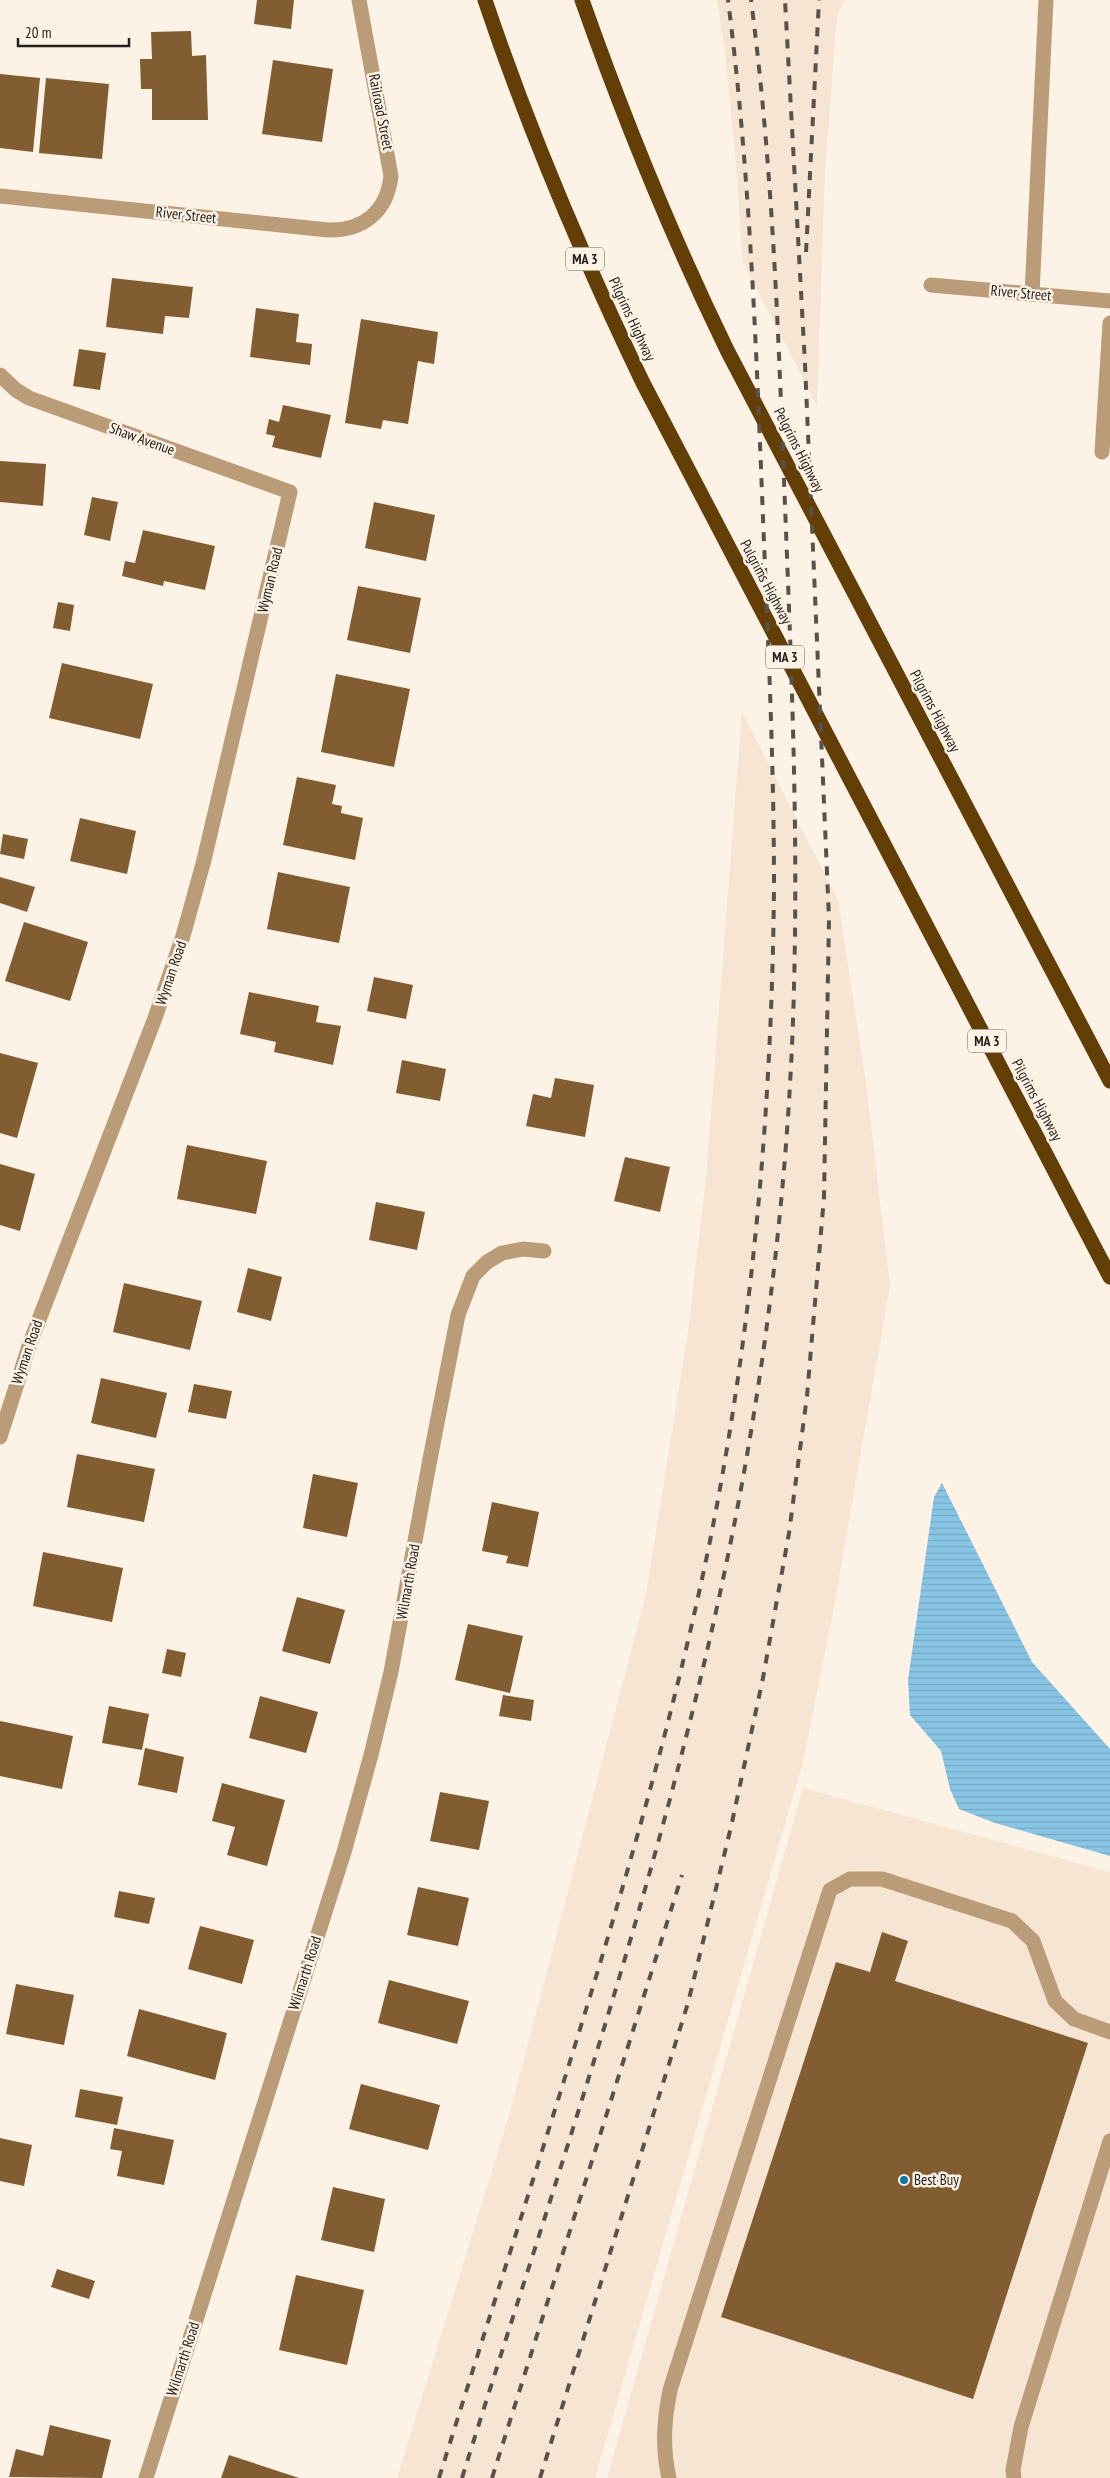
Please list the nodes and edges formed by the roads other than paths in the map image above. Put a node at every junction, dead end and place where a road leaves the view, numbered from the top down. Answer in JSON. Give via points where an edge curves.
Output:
{"nodes":[{"id":1,"x":359,"y":0,"type":"edge"},
{"id":2,"x":485,"y":0,"type":"edge"},
{"id":3,"x":582,"y":0,"type":"edge"},
{"id":4,"x":1046,"y":0,"type":"edge"},
{"id":5,"x":0,"y":196,"type":"edge"},
{"id":6,"x":370,"y":220,"type":"joint"},
{"id":7,"x":931,"y":285,"type":"dead end"},
{"id":8,"x":1032,"y":294,"type":"junction"},
{"id":9,"x":1110,"y":301,"type":"edge"},
{"id":10,"x":1110,"y":323,"type":"edge"},
{"id":11,"x":0,"y":374,"type":"edge"},
{"id":12,"x":1102,"y":452,"type":"dead end"},
{"id":13,"x":290,"y":492,"type":"joint"},
{"id":14,"x":707,"y":508,"type":"joint"},
{"id":15,"x":869,"y":623,"type":"joint"},
{"id":16,"x":863,"y":806,"type":"joint"},
{"id":17,"x":1110,"y":1081,"type":"edge"},
{"id":18,"x":544,"y":1251,"type":"dead end"},
{"id":19,"x":1110,"y":1277,"type":"edge"},
{"id":20,"x":0,"y":1437,"type":"edge"},
{"id":21,"x":1110,"y":2032,"type":"edge"},
{"id":22,"x":1110,"y":2141,"type":"edge"},
{"id":23,"x":146,"y":2478,"type":"edge"},
{"id":24,"x":668,"y":2478,"type":"edge"},
{"id":25,"x":1014,"y":2478,"type":"edge"}],
"edges":[{"from":1,"to":6,"type":"street","name":"Railroad Street","via":[[391,176],[386,200]]},
{"from":2,"to":14,"type":"highway","name":"Pilgrims Highway","number":"MA 3","via":[[532,131],[586,261]]},
{"from":3,"to":15,"type":"highway","name":"Pelgrims Highway","via":[[645,166],[699,293]]},
{"from":4,"to":8,"type":"street"},
{"from":5,"to":6,"type":"street","name":"River Street","via":[[328,230],[350,229]]},
{"from":7,"to":8,"type":"street","name":"River Street"},
{"from":8,"to":9,"type":"street","name":"River Street"},
{"from":10,"to":12,"type":"street"},
{"from":11,"to":13,"type":"street","name":"Shaw Avenue","via":[[30,398]]},
{"from":13,"to":20,"type":"street","name":"Wyman Road","via":[[204,860],[183,936],[155,1018],[30,1343]]},
{"from":14,"to":16,"type":"highway","name":"Pulgrims Highway","number":"MA 3"},
{"from":15,"to":17,"type":"highway","name":"Pilgrims Highway"},
{"from":16,"to":19,"type":"highway","name":"Pilgrims Highway","number":"MA 3"},
{"from":18,"to":23,"type":"street","name":"Wilmarth Road","via":[[522,1249],[488,1262],[474,1276],[458,1314],[393,1663],[372,1755]]},
{"from":21,"to":24,"type":"street","via":[[1074,2019],[1056,2001],[1033,1941],[1012,1921],[882,1879],[850,1879],[830,1890],[670,2390],[664,2422]]},
{"from":22,"to":25,"type":"street","via":[[1021,2427]]}]}
